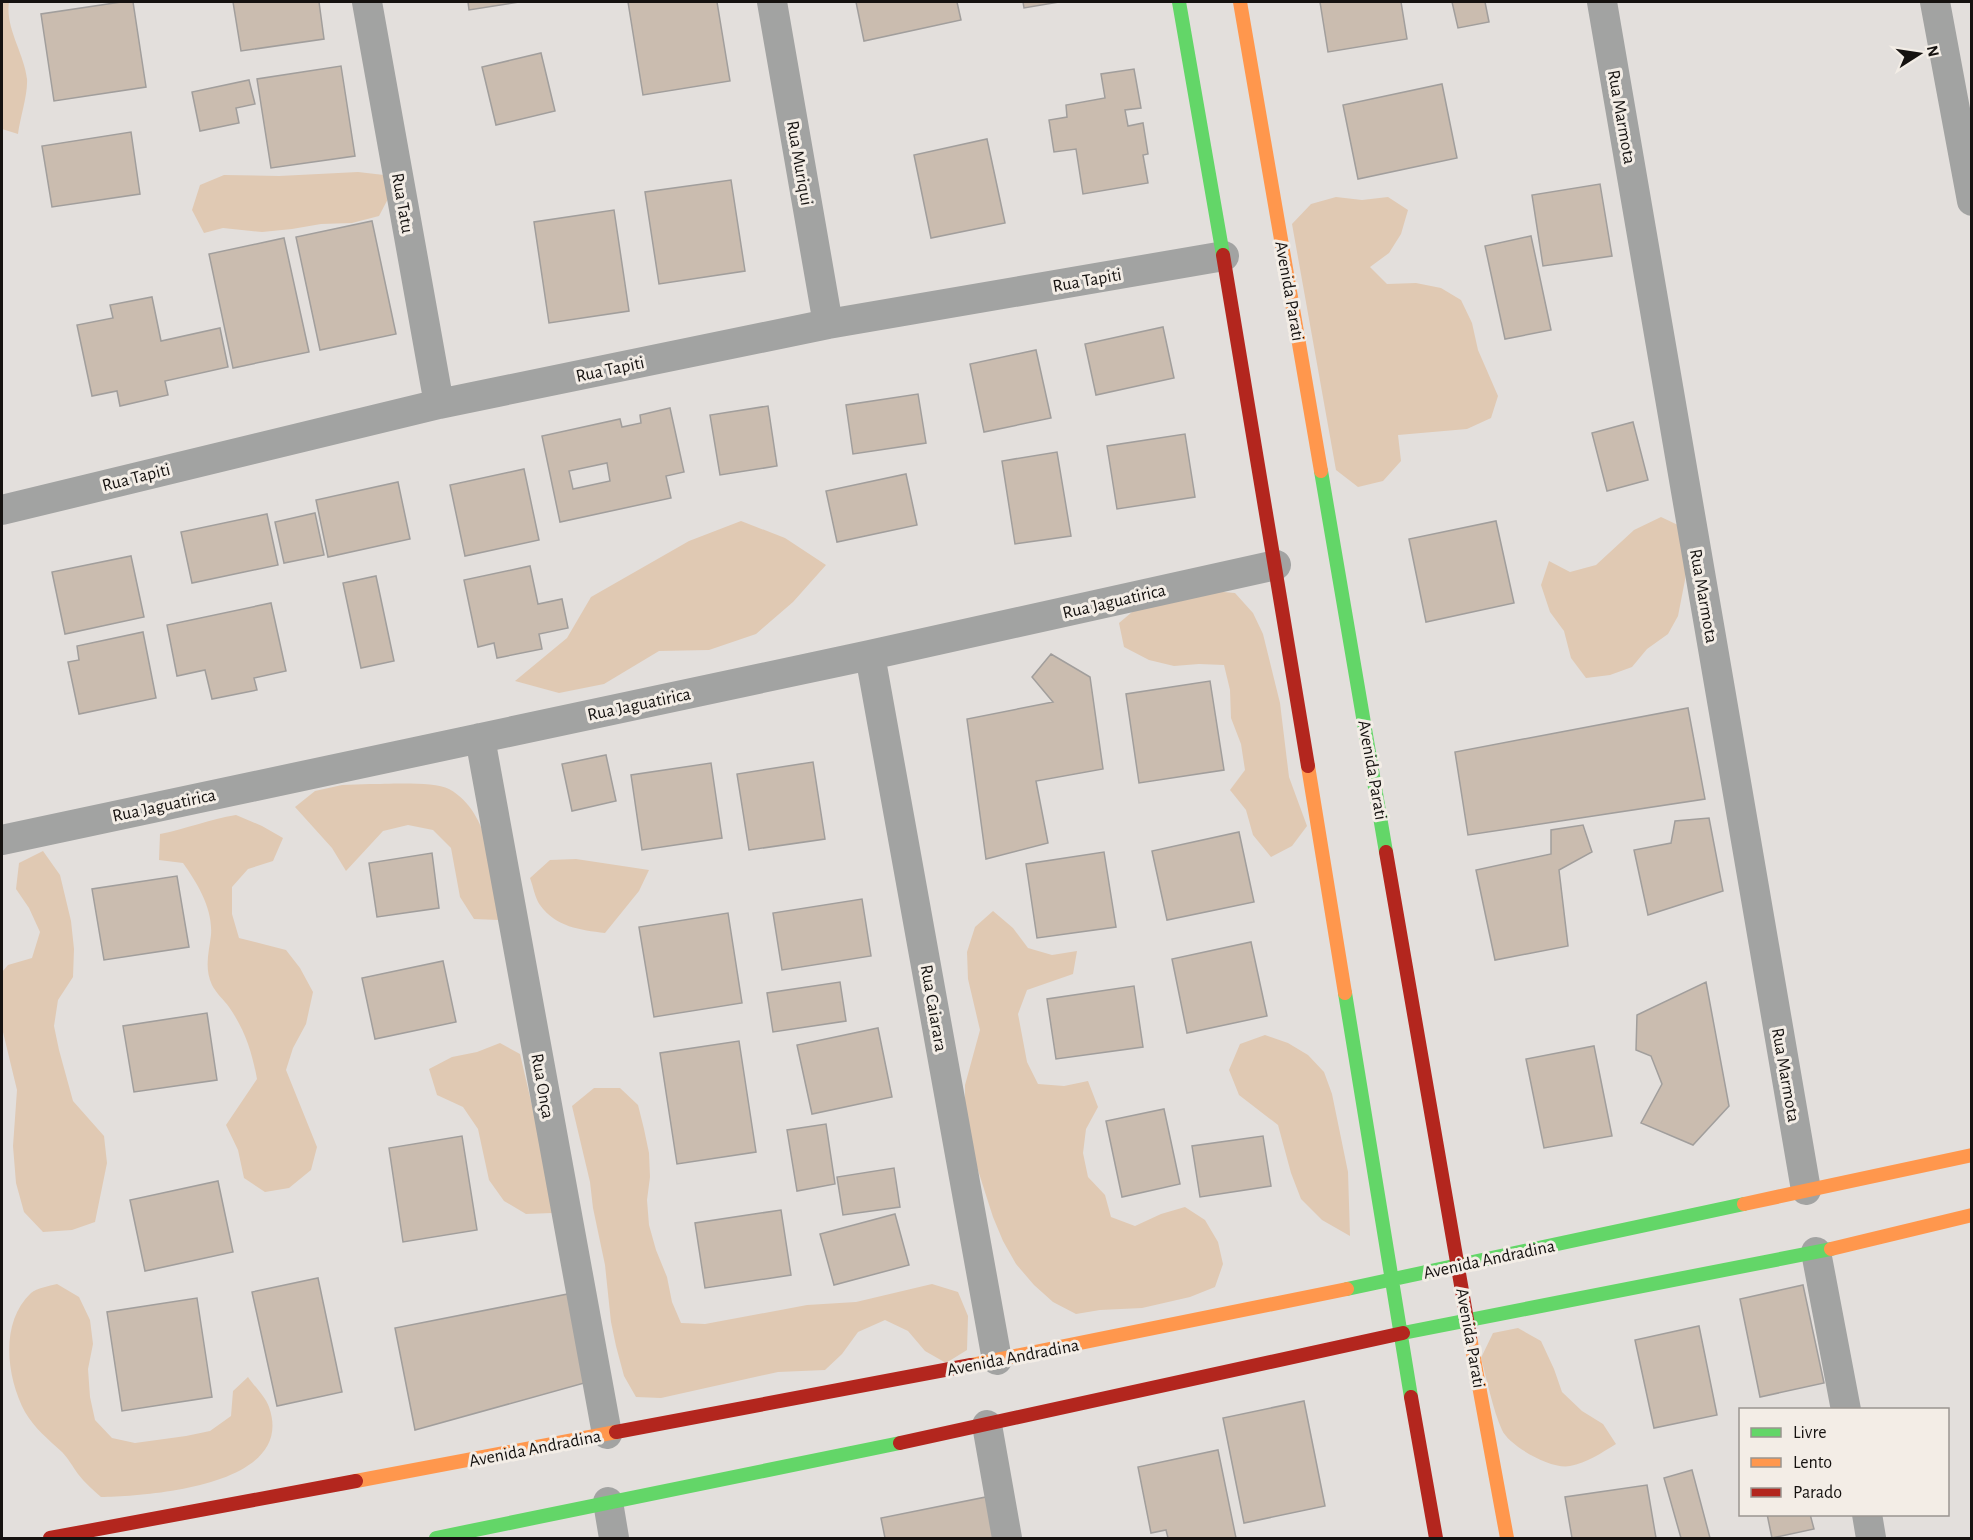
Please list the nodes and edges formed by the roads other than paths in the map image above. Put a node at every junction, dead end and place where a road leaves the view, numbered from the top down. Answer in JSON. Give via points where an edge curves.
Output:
{"nodes":[{"id":1,"x":367,"y":2,"type":"edge"},
{"id":2,"x":772,"y":2,"type":"edge"},
{"id":3,"x":1179,"y":2,"type":"edge"},
{"id":4,"x":1240,"y":2,"type":"edge"},
{"id":5,"x":1602,"y":2,"type":"edge"},
{"id":6,"x":1935,"y":2,"type":"edge"},
{"id":7,"x":1971,"y":201,"type":"edge"},
{"id":8,"x":1224,"y":256,"type":"junction"},
{"id":9,"x":828,"y":324,"type":"junction"},
{"id":10,"x":439,"y":404,"type":"junction"},
{"id":11,"x":2,"y":510,"type":"edge"},
{"id":12,"x":1276,"y":564,"type":"junction"},
{"id":13,"x":870,"y":655,"type":"junction"},
{"id":14,"x":480,"y":738,"type":"junction"},
{"id":15,"x":2,"y":840,"type":"edge"},
{"id":16,"x":1971,"y":1155,"type":"edge"},
{"id":17,"x":1806,"y":1190,"type":"junction"},
{"id":18,"x":1971,"y":1215,"type":"edge"},
{"id":19,"x":1816,"y":1252,"type":"junction"},
{"id":20,"x":1458,"y":1266,"type":"junction"},
{"id":21,"x":1392,"y":1279,"type":"junction"},
{"id":22,"x":1467,"y":1321,"type":"junction"},
{"id":23,"x":1400,"y":1334,"type":"junction"},
{"id":24,"x":997,"y":1360,"type":"junction"},
{"id":25,"x":1846,"y":1408,"type":"edge"},
{"id":26,"x":987,"y":1425,"type":"junction"},
{"id":27,"x":607,"y":1434,"type":"junction"},
{"id":28,"x":608,"y":1502,"type":"junction"},
{"id":29,"x":1867,"y":1516,"type":"edge"},
{"id":30,"x":50,"y":1539,"type":"edge"},
{"id":31,"x":436,"y":1539,"type":"edge"},
{"id":32,"x":614,"y":1539,"type":"edge"},
{"id":33,"x":1008,"y":1539,"type":"edge"},
{"id":34,"x":1437,"y":1539,"type":"edge"},
{"id":35,"x":1507,"y":1539,"type":"edge"},
{"id":36,"x":1871,"y":1539,"type":"edge"}],
"edges":[{"from":1,"to":10,"type":"street","name":"Rua Tatu"},
{"from":2,"to":9,"type":"street","name":"Rua Muriqui"},
{"from":3,"to":8,"type":"street"},
{"from":4,"to":20,"type":"street","name":"Avenida Parati"},
{"from":5,"to":17,"type":"street","name":"Rua Marmota"},
{"from":6,"to":7,"type":"street"},
{"from":8,"to":9,"type":"street","name":"Rua Tapiti"},
{"from":8,"to":12,"type":"street"},
{"from":9,"to":10,"type":"street","name":"Rua Tapiti"},
{"from":10,"to":11,"type":"street","name":"Rua Tapiti"},
{"from":12,"to":13,"type":"street","name":"Rua Jaguatirica"},
{"from":12,"to":21,"type":"street"},
{"from":13,"to":14,"type":"street","name":"Rua Jaguatirica"},
{"from":13,"to":24,"type":"street","name":"Rua Caiarara"},
{"from":14,"to":15,"type":"street","name":"Rua Jaguatirica"},
{"from":14,"to":27,"type":"street","name":"Rua Onça"},
{"from":16,"to":17,"type":"street","name":"Avenida Andradina"},
{"from":17,"to":20,"type":"street","name":"Avenida Andradina"},
{"from":18,"to":19,"type":"street"},
{"from":19,"to":22,"type":"street"},
{"from":19,"to":25,"type":"street"},
{"from":20,"to":21,"type":"street","name":"Avenida Andradina"},
{"from":20,"to":22,"type":"street","name":"Avenida Parati"},
{"from":21,"to":23,"type":"street"},
{"from":21,"to":24,"type":"street","name":"Avenida Andradina"},
{"from":22,"to":23,"type":"street"},
{"from":22,"to":35,"type":"street","name":"Avenida Parati"},
{"from":23,"to":26,"type":"street"},
{"from":23,"to":34,"type":"street"},
{"from":24,"to":27,"type":"street","name":"Avenida Andradina"},
{"from":26,"to":28,"type":"street"},
{"from":26,"to":33,"type":"street"},
{"from":27,"to":30,"type":"street","name":"Avenida Andradina"},
{"from":28,"to":31,"type":"street"},
{"from":28,"to":32,"type":"street"},
{"from":29,"to":36,"type":"street"}]}
